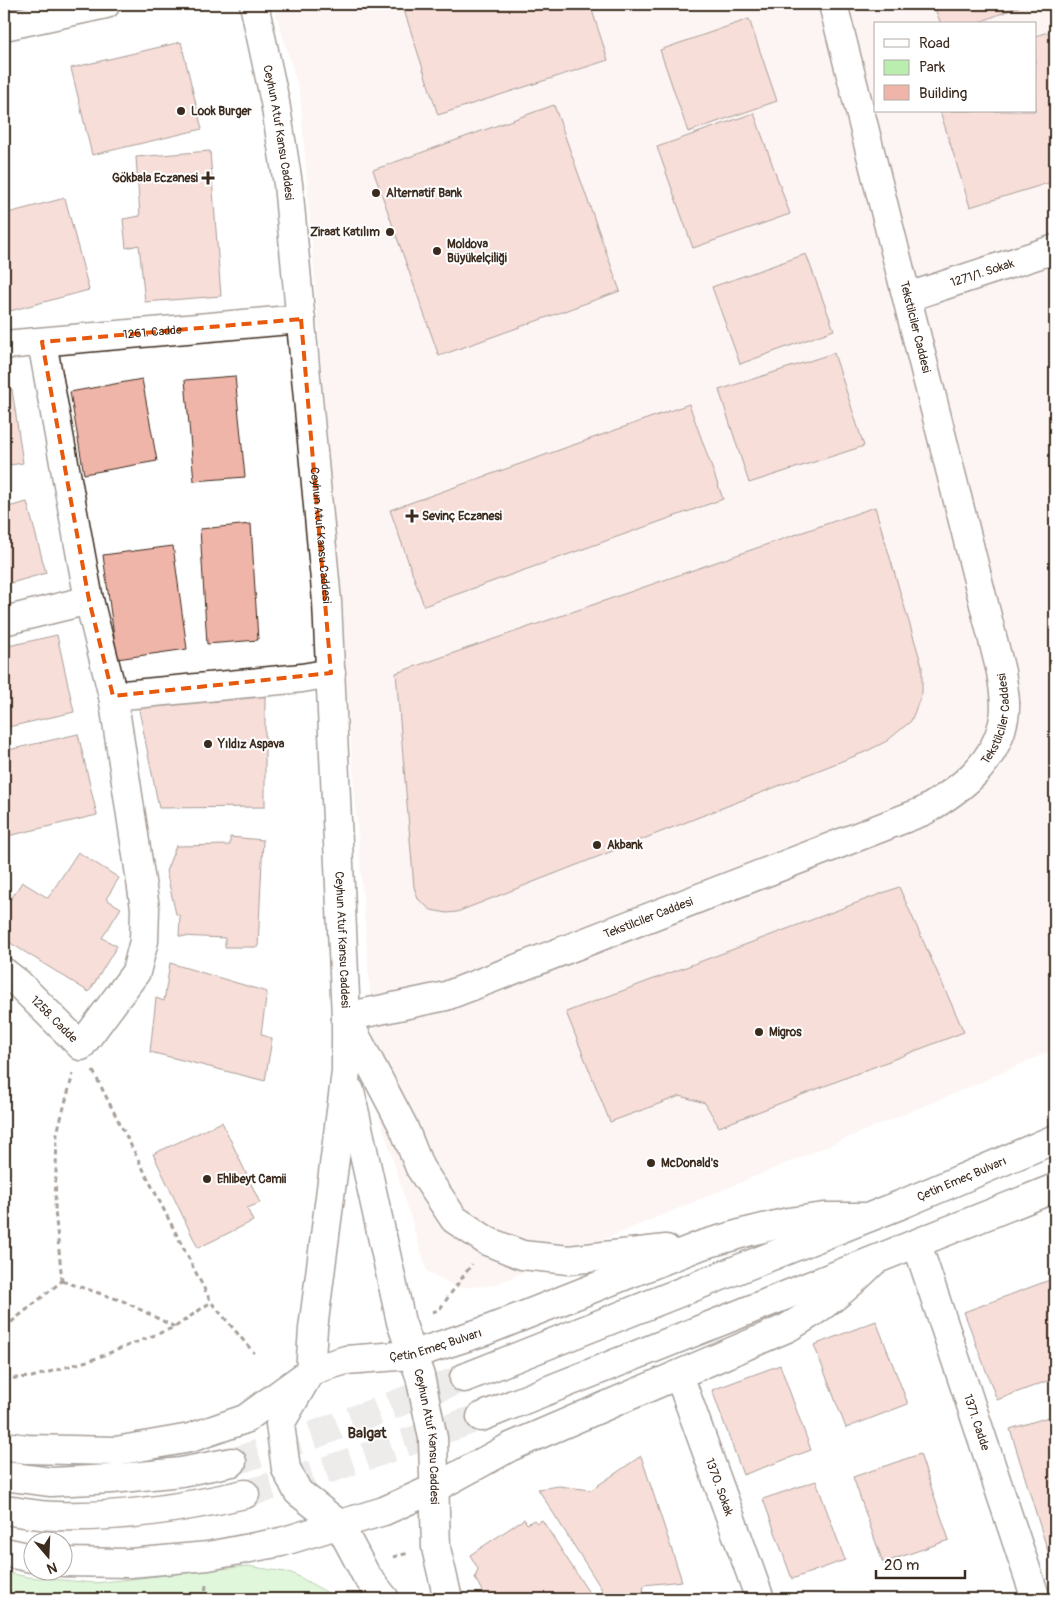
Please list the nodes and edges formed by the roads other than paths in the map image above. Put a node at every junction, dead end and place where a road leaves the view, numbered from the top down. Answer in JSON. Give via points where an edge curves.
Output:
{"nodes":[{"id":1,"x":106,"y":4,"type":"edge"},
{"id":2,"x":254,"y":4,"type":"edge"},
{"id":3,"x":833,"y":4,"type":"edge"},
{"id":4,"x":4,"y":26,"type":"edge"},
{"id":5,"x":1055,"y":249,"type":"edge"},
{"id":6,"x":908,"y":297,"type":"junction"},
{"id":7,"x":301,"y":319,"type":"junction"},
{"id":8,"x":42,"y":342,"type":"junction"},
{"id":9,"x":4,"y":345,"type":"edge"},
{"id":10,"x":89,"y":600,"type":"junction"},
{"id":11,"x":4,"y":620,"type":"edge"},
{"id":12,"x":330,"y":673,"type":"junction"},
{"id":13,"x":112,"y":696,"type":"junction"},
{"id":14,"x":8,"y":979,"type":"edge"},
{"id":15,"x":346,"y":1017,"type":"junction"},
{"id":16,"x":346,"y":1072,"type":"junction"},
{"id":17,"x":1055,"y":1139,"type":"edge"},
{"id":18,"x":1055,"y":1188,"type":"edge"},
{"id":19,"x":869,"y":1217,"type":"junction"},
{"id":20,"x":917,"y":1244,"type":"junction"},
{"id":21,"x":702,"y":1245,"type":"junction"},
{"id":22,"x":874,"y":1261,"type":"junction"},
{"id":23,"x":411,"y":1355,"type":"junction"},
{"id":24,"x":310,"y":1372,"type":"junction"},
{"id":25,"x":679,"y":1375,"type":"junction"},
{"id":26,"x":464,"y":1378,"type":"tunnel mouth"},
{"id":27,"x":481,"y":1417,"type":"tunnel mouth"},
{"id":28,"x":4,"y":1446,"type":"edge"},
{"id":29,"x":232,"y":1462,"type":"tunnel mouth"},
{"id":30,"x":4,"y":1476,"type":"edge"},
{"id":31,"x":433,"y":1489,"type":"junction"},
{"id":32,"x":245,"y":1494,"type":"tunnel mouth"},
{"id":33,"x":4,"y":1510,"type":"edge"},
{"id":34,"x":340,"y":1524,"type":"junction"},
{"id":35,"x":4,"y":1552,"type":"edge"},
{"id":36,"x":22,"y":1556,"type":"edge"},
{"id":37,"x":72,"y":1562,"type":"edge"},
{"id":38,"x":1055,"y":1596,"type":"edge"},
{"id":39,"x":385,"y":1599,"type":"edge"},
{"id":40,"x":448,"y":1599,"type":"edge"},
{"id":41,"x":760,"y":1599,"type":"edge"},
{"id":42,"x":1036,"y":1599,"type":"edge"},
{"id":43,"x":1041,"y":1599,"type":"edge"}],
"edges":[{"from":1,"to":4,"type":"main road"},
{"from":2,"to":7,"type":"main road","name":"Ceyhun Atuf Kansu Caddesi","via":[[288,184]]},
{"from":3,"to":6,"type":"main road","name":"Tekstilciler Caddesi"},
{"from":5,"to":6,"type":"main road","name":"1271/1. Sokak"},
{"from":6,"to":15,"type":"main road","name":"Tekstilciler Caddesi","via":[[1001,672],[1004,717],[998,738],[983,766],[954,793],[924,811],[446,996]]},
{"from":7,"to":8,"type":"main road","name":"1261. Cadde"},
{"from":7,"to":12,"type":"main road","name":"Ceyhun Atuf Kansu Caddesi","via":[[327,602]]},
{"from":8,"to":9,"type":"main road","name":"1261. Cadde"},
{"from":8,"to":10,"type":"main road"},
{"from":10,"to":11,"type":"main road"},
{"from":10,"to":13,"type":"main road"},
{"from":12,"to":13,"type":"main road"},
{"from":12,"to":15,"type":"main road","name":"Ceyhun Atuf Kansu Caddesi"},
{"from":13,"to":14,"type":"main road","name":"1258. Cadde","via":[[145,908],[144,941],[136,972],[81,1046]]},
{"from":15,"to":16,"type":"main road","name":"Ceyhun Atuf Kansu Caddesi"},
{"from":15,"to":21,"type":"main road","via":[[403,1126],[420,1168],[454,1219],[486,1241],[522,1255],[569,1260]]},
{"from":16,"to":23,"type":"main road","name":"Ceyhun Atuf Kansu Caddesi"},
{"from":16,"to":24,"type":"main road","name":"Ceyhun Atuf Kansu Caddesi"},
{"from":17,"to":19,"type":"main road","name":"Çetin Emeç Bulvarı"},
{"from":18,"to":20,"type":"main road"},
{"from":19,"to":21,"type":"main road","name":"Çetin Emeç Bulvarı","via":[[824,1217],[788,1222]]},
{"from":19,"to":26,"type":"main road","name":"Çetin Emeç Bulvarı"},
{"from":20,"to":22,"type":"main road"},
{"from":20,"to":42,"type":"main road","name":"1371. Cadde"},
{"from":21,"to":23,"type":"main road","name":"Çetin Emeç Bulvarı","via":[[485,1331]]},
{"from":22,"to":25,"type":"main road","via":[[846,1290],[816,1312],[757,1342]]},
{"from":22,"to":27,"type":"main road"},
{"from":23,"to":24,"type":"main road","name":"Çetin Emeç Bulvarı","via":[[346,1360]]},
{"from":23,"to":31,"type":"main road","name":"Ceyhun Atuf Kansu Caddesi","via":[[420,1376],[433,1438]]},
{"from":24,"to":28,"type":"main road","name":"Çetin Emeç Bulvarı","via":[[245,1419],[190,1438],[116,1451]]},
{"from":24,"to":34,"type":"main road","name":"Ceyhun Atuf Kansu Caddesi","via":[[280,1424],[286,1469],[298,1492]]},
{"from":25,"to":31,"type":"main road","via":[[510,1447]]},
{"from":25,"to":41,"type":"main road","name":"1370. Sokak"},
{"from":29,"to":30,"type":"main road","via":[[182,1472],[112,1479],[51,1482]]},
{"from":31,"to":34,"type":"main road","via":[[384,1511]]},
{"from":31,"to":40,"type":"main road","name":"Ceyhun Atuf Kansu Caddesi","via":[[436,1555]]},
{"from":32,"to":33,"type":"main road","via":[[193,1506],[124,1514],[56,1516]]},
{"from":34,"to":37,"type":"main road","via":[[281,1542],[208,1556],[130,1563]]},
{"from":34,"to":39,"type":"main road","name":"Ceyhun Atuf Kansu Caddesi","via":[[366,1575]]},
{"from":35,"to":36,"type":"main road"},
{"from":38,"to":43,"type":"main road"}]}
